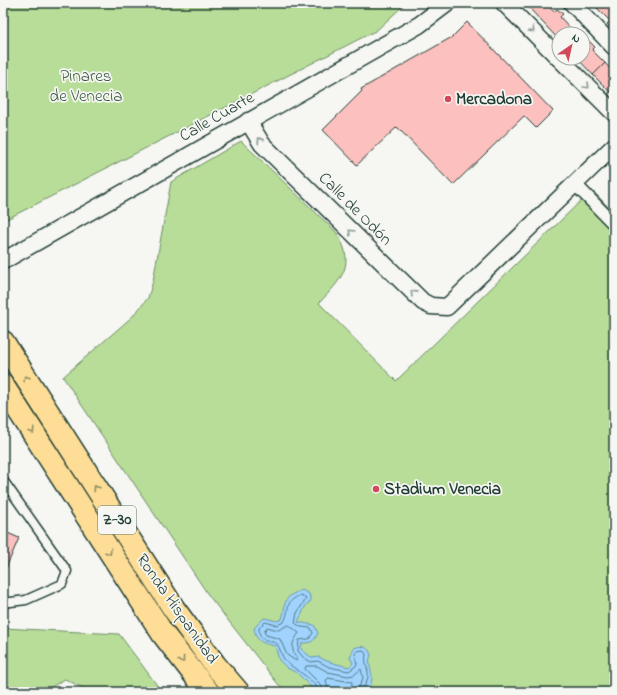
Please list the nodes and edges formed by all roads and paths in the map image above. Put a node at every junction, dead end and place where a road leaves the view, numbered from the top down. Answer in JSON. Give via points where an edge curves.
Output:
{"nodes":[{"id":1,"x":448,"y":3,"type":"edge"},
{"id":2,"x":504,"y":3,"type":"edge"},
{"id":3,"x":572,"y":3,"type":"edge"},
{"id":4,"x":614,"y":47,"type":"edge"},
{"id":5,"x":551,"y":50,"type":"edge"},
{"id":6,"x":567,"y":66,"type":"edge"},
{"id":7,"x":614,"y":113,"type":"edge"},
{"id":8,"x":248,"y":121,"type":"junction"},
{"id":9,"x":614,"y":146,"type":"edge"},
{"id":10,"x":575,"y":184,"type":"junction"},
{"id":11,"x":614,"y":224,"type":"edge"},
{"id":12,"x":3,"y":261,"type":"edge"},
{"id":13,"x":3,"y":342,"type":"edge"},
{"id":14,"x":3,"y":386,"type":"edge"},
{"id":15,"x":3,"y":480,"type":"edge"},
{"id":16,"x":3,"y":603,"type":"edge"},
{"id":17,"x":208,"y":692,"type":"edge"},
{"id":18,"x":238,"y":692,"type":"edge"}],
"edges":[{"from":1,"to":8,"type":"street","name":"Calle Cuarte","via":[[419,25]]},
{"from":2,"to":5,"type":"street","one_way":true},
{"from":3,"to":4,"type":"street"},
{"from":6,"to":7,"type":"street","one_way":true},
{"from":10,"to":8,"type":"street","name":"Calle de Odón","one_way":true,"via":[[447,307],[431,306],[423,302],[262,144]]},
{"from":8,"to":12,"type":"street","name":"Calle Cuarte"},
{"from":9,"to":10,"type":"street"},
{"from":10,"to":11,"type":"street"},
{"from":18,"to":13,"type":"highway","name":"Ronda Hispanidad","number":"Z-30","one_way":true,"via":[[174,609]]},
{"from":14,"to":17,"type":"highway","name":"Ronda Hispanidad","number":"Z-30","one_way":true,"via":[[163,634]]},
{"from":15,"to":16,"type":"lane","via":[[67,571],[62,584],[26,600]]}]}
